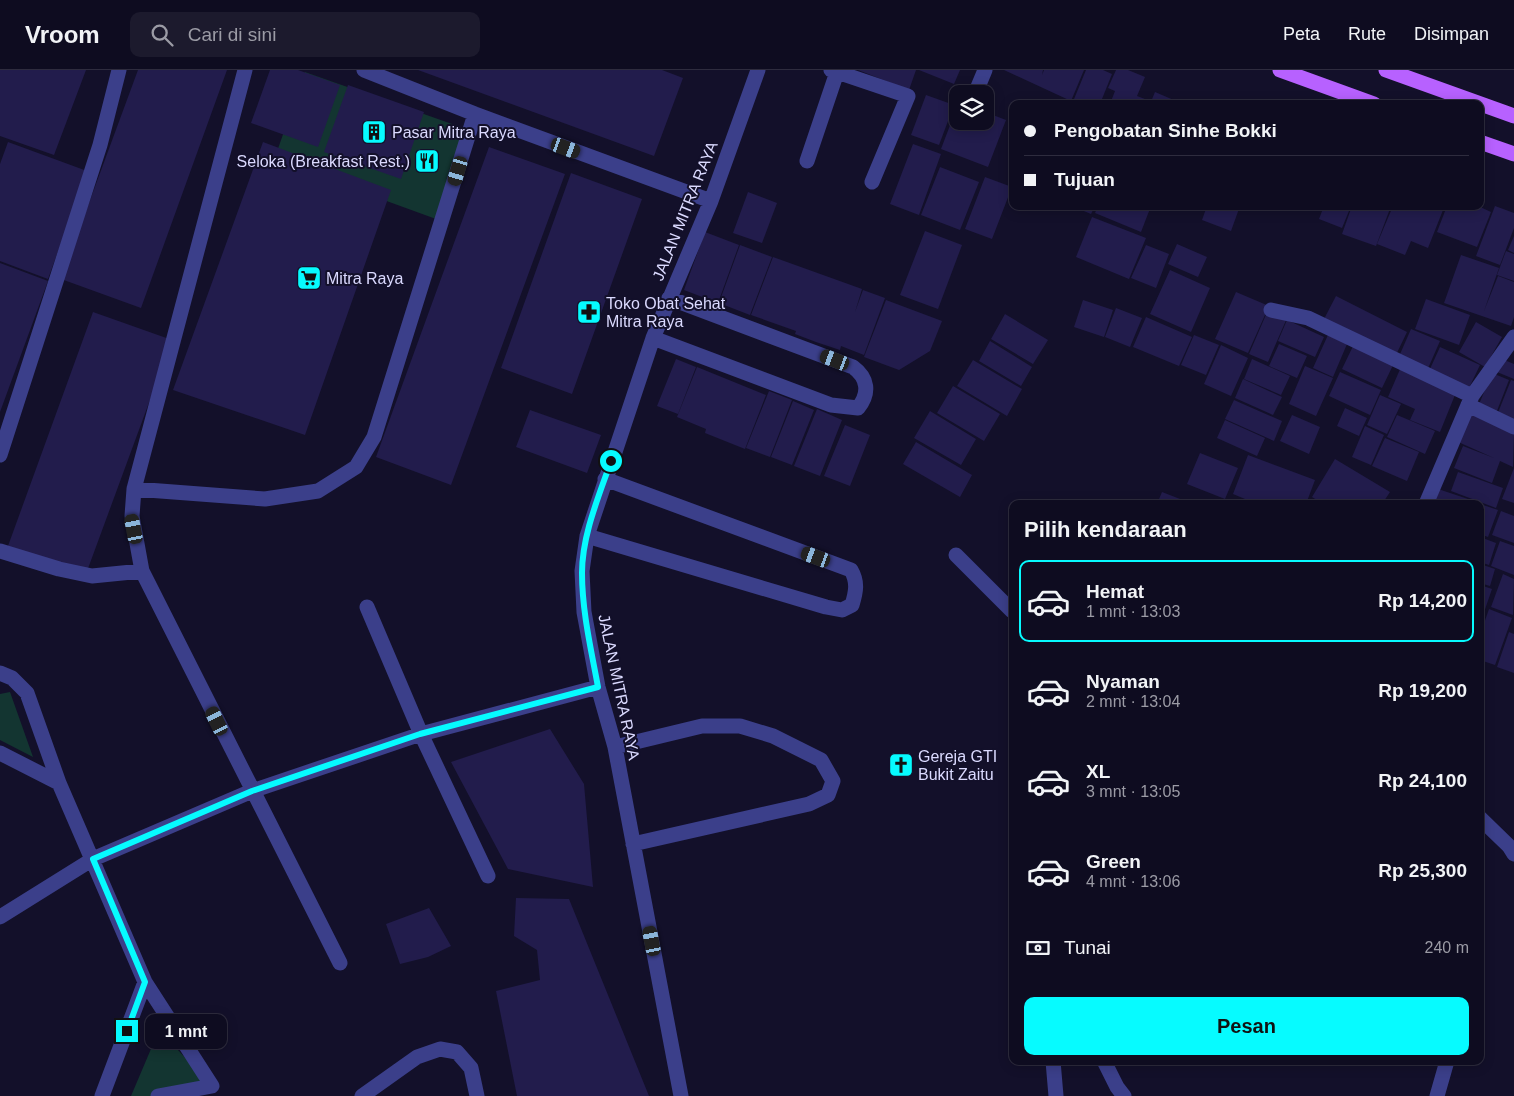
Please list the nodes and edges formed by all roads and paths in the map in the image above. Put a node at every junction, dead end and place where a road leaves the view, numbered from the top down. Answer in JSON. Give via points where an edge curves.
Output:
{"nodes":[{"id":1,"x":119,"y":70,"type":"edge"},
{"id":2,"x":245,"y":70,"type":"edge"},
{"id":3,"x":366,"y":70,"type":"edge"},
{"id":4,"x":758,"y":70,"type":"edge"},
{"id":5,"x":985,"y":70,"type":"edge"},
{"id":6,"x":1280,"y":70,"type":"edge"},
{"id":7,"x":1386,"y":70,"type":"edge"},
{"id":8,"x":834,"y":71,"type":"edge"},
{"id":9,"x":979,"y":85,"type":"edge"},
{"id":10,"x":1363,"y":100,"type":"edge"},
{"id":11,"x":1469,"y":100,"type":"edge"},
{"id":12,"x":1484,"y":105,"type":"edge"},
{"id":13,"x":475,"y":114,"type":"junction"},
{"id":14,"x":1514,"y":116,"type":"edge"},
{"id":15,"x":1484,"y":143,"type":"edge"},
{"id":16,"x":1514,"y":154,"type":"edge"},
{"id":17,"x":807,"y":161,"type":"dead end"},
{"id":18,"x":872,"y":182,"type":"dead end"},
{"id":19,"x":711,"y":201,"type":"junction"},
{"id":20,"x":669,"y":298,"type":"junction"},
{"id":21,"x":1271,"y":310,"type":"dead end"},
{"id":22,"x":1514,"y":337,"type":"edge"},
{"id":23,"x":653,"y":338,"type":"junction"},
{"id":24,"x":1470,"y":400,"type":"junction"},
{"id":25,"x":1514,"y":427,"type":"edge"},
{"id":26,"x":0,"y":455,"type":"edge"},
{"id":27,"x":605,"y":479,"type":"junction"},
{"id":28,"x":134,"y":489,"type":"junction"},
{"id":29,"x":1428,"y":500,"type":"edge"},
{"id":30,"x":587,"y":536,"type":"junction"},
{"id":31,"x":0,"y":551,"type":"edge"},
{"id":32,"x":956,"y":555,"type":"dead end"},
{"id":33,"x":142,"y":571,"type":"junction"},
{"id":34,"x":367,"y":607,"type":"dead end"},
{"id":35,"x":1009,"y":607,"type":"edge"},
{"id":36,"x":0,"y":674,"type":"edge"},
{"id":37,"x":598,"y":687,"type":"junction"},
{"id":38,"x":420,"y":734,"type":"junction"},
{"id":39,"x":615,"y":747,"type":"junction"},
{"id":40,"x":0,"y":753,"type":"edge"},
{"id":41,"x":59,"y":782,"type":"junction"},
{"id":42,"x":252,"y":791,"type":"junction"},
{"id":43,"x":1484,"y":822,"type":"edge"},
{"id":44,"x":633,"y":844,"type":"junction"},
{"id":45,"x":1514,"y":854,"type":"edge"},
{"id":46,"x":93,"y":859,"type":"junction"},
{"id":47,"x":488,"y":876,"type":"dead end"},
{"id":48,"x":0,"y":917,"type":"edge"},
{"id":49,"x":340,"y":962,"type":"dead end"},
{"id":50,"x":145,"y":982,"type":"junction"},
{"id":51,"x":1053,"y":1065,"type":"edge"},
{"id":52,"x":1106,"y":1065,"type":"edge"},
{"id":53,"x":1446,"y":1065,"type":"edge"},
{"id":54,"x":102,"y":1096,"type":"edge"},
{"id":55,"x":158,"y":1096,"type":"edge"},
{"id":56,"x":362,"y":1096,"type":"edge"},
{"id":57,"x":477,"y":1096,"type":"edge"},
{"id":58,"x":681,"y":1096,"type":"edge"},
{"id":59,"x":1056,"y":1096,"type":"edge"},
{"id":60,"x":1124,"y":1096,"type":"edge"},
{"id":61,"x":1437,"y":1096,"type":"edge"}],
"edges":[{"from":1,"to":26,"type":"street","via":[[100,145]]},
{"from":2,"to":28,"type":"street"},
{"from":3,"to":13,"type":"street"},
{"from":4,"to":19,"type":"street","name":"JALAN MITRA RAYA"},
{"from":5,"to":9,"type":"street"},
{"from":6,"to":10,"type":"main road"},
{"from":7,"to":11,"type":"main road"},
{"from":8,"to":17,"type":"street"},
{"from":8,"to":18,"type":"street","via":[[908,96]]},
{"from":12,"to":14,"type":"main road"},
{"from":13,"to":19,"type":"street"},
{"from":13,"to":28,"type":"street","via":[[374,437],[356,467],[318,491],[265,499]]},
{"from":15,"to":16,"type":"main road"},
{"from":19,"to":20,"type":"street","name":"JALAN MITRA RAYA"},
{"from":20,"to":23,"type":"street","name":"JALAN MITRA RAYA"},
{"from":20,"to":23,"type":"street","via":[[853,367],[866,384],[866,398],[858,408],[831,405]]},
{"from":21,"to":24,"type":"street","via":[[1308,318]]},
{"from":22,"to":24,"type":"street"},
{"from":23,"to":27,"type":"street","name":"JALAN MITRA RAYA"},
{"from":24,"to":25,"type":"street"},
{"from":24,"to":29,"type":"street"},
{"from":27,"to":30,"type":"street","name":"JALAN MITRA RAYA"},
{"from":27,"to":30,"type":"street","via":[[851,570],[856,579],[856,595],[852,605],[842,610],[826,607]]},
{"from":28,"to":33,"type":"street","via":[[132,516]]},
{"from":30,"to":37,"type":"street","name":"JALAN MITRA RAYA","via":[[582,571],[584,612]]},
{"from":31,"to":33,"type":"street","via":[[92,576]]},
{"from":32,"to":35,"type":"street"},
{"from":33,"to":42,"type":"street"},
{"from":34,"to":38,"type":"street"},
{"from":36,"to":41,"type":"street","via":[[12,678],[26,693]]},
{"from":37,"to":38,"type":"street"},
{"from":37,"to":39,"type":"street","name":"JALAN MITRA RAYA"},
{"from":38,"to":42,"type":"street"},
{"from":38,"to":47,"type":"street"},
{"from":39,"to":44,"type":"street","name":"JALAN MITRA RAYA"},
{"from":39,"to":44,"type":"street","via":[[702,726],[740,726],[774,736],[821,760],[833,781],[828,795],[809,804]]},
{"from":40,"to":41,"type":"street"},
{"from":41,"to":46,"type":"street"},
{"from":42,"to":46,"type":"street"},
{"from":42,"to":49,"type":"street"},
{"from":43,"to":45,"type":"street"},
{"from":44,"to":58,"type":"street","name":"JALAN MITRA RAYA"},
{"from":46,"to":48,"type":"street"},
{"from":46,"to":50,"type":"street"},
{"from":50,"to":54,"type":"street"},
{"from":50,"to":55,"type":"street","via":[[212,1086]]},
{"from":51,"to":59,"type":"street"},
{"from":52,"to":60,"type":"street"},
{"from":53,"to":61,"type":"street"},
{"from":56,"to":57,"type":"street","via":[[417,1057],[440,1050],[457,1052],[471,1068]]}]}
